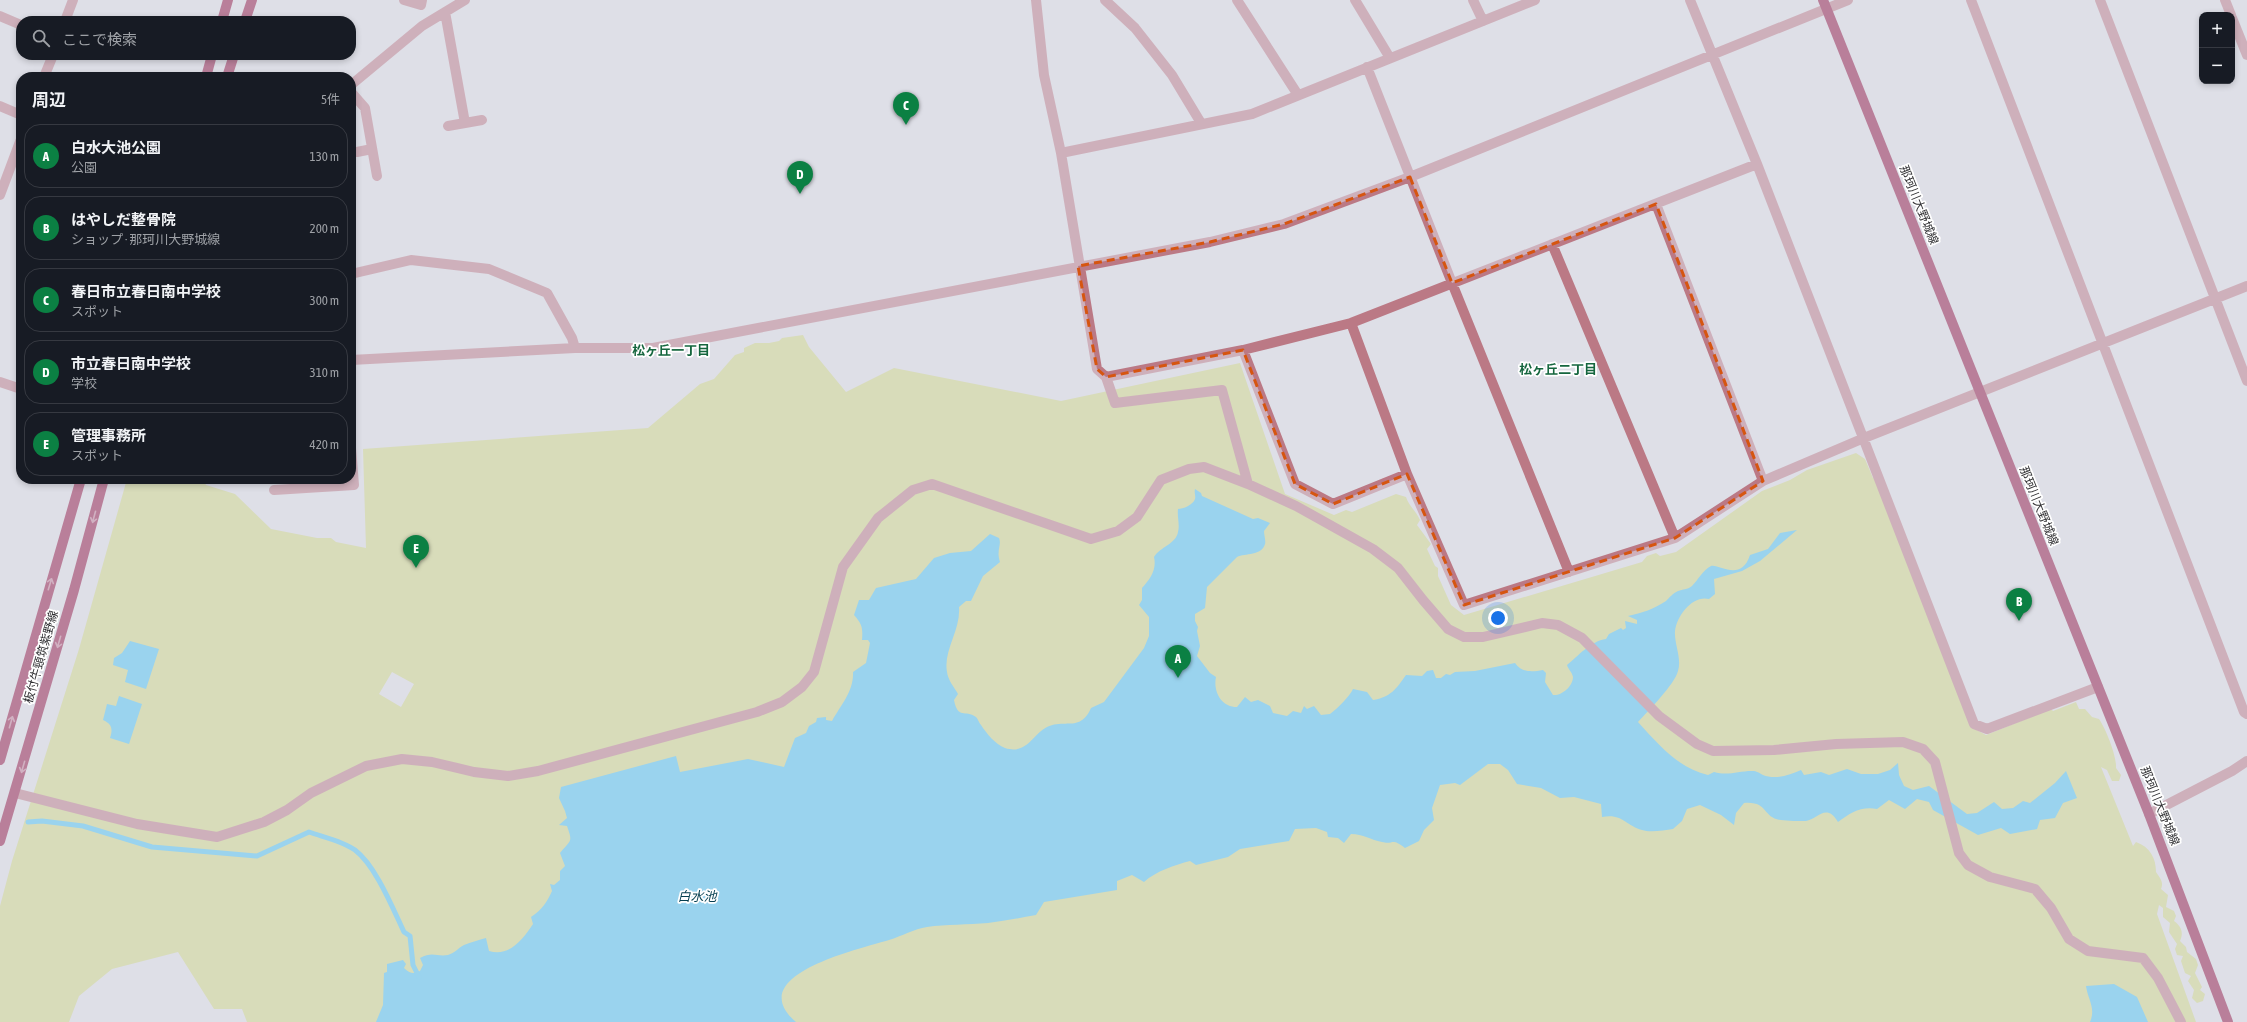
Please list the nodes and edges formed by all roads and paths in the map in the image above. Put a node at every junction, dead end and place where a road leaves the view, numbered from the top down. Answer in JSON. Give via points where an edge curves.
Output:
{"nodes":[{"id":1,"x":73,"y":0,"type":"edge"},
{"id":2,"x":228,"y":0,"type":"edge"},
{"id":3,"x":252,"y":0,"type":"edge"},
{"id":4,"x":404,"y":0,"type":"edge"},
{"id":5,"x":422,"y":0,"type":"edge"},
{"id":6,"x":465,"y":0,"type":"edge"},
{"id":7,"x":1036,"y":0,"type":"edge"},
{"id":8,"x":1105,"y":0,"type":"edge"},
{"id":9,"x":1237,"y":0,"type":"edge"},
{"id":10,"x":1355,"y":0,"type":"edge"},
{"id":11,"x":1473,"y":0,"type":"edge"},
{"id":12,"x":1535,"y":0,"type":"edge"},
{"id":13,"x":1690,"y":0,"type":"edge"},
{"id":14,"x":1848,"y":0,"type":"edge"},
{"id":15,"x":1971,"y":0,"type":"edge"},
{"id":16,"x":2100,"y":0,"type":"edge"},
{"id":17,"x":2225,"y":0,"type":"edge"},
{"id":18,"x":1824,"y":4,"type":"edge"},
{"id":19,"x":444,"y":12,"type":"junction"},
{"id":20,"x":2230,"y":12,"type":"edge"},
{"id":21,"x":0,"y":16,"type":"edge"},
{"id":22,"x":67,"y":16,"type":"edge"},
{"id":23,"x":223,"y":16,"type":"edge"},
{"id":24,"x":247,"y":16,"type":"edge"},
{"id":25,"x":1483,"y":21,"type":"junction"},
{"id":26,"x":16,"y":23,"type":"edge"},
{"id":27,"x":2235,"y":25,"type":"edge"},
{"id":28,"x":1714,"y":55,"type":"junction"},
{"id":29,"x":2247,"y":55,"type":"edge"},
{"id":30,"x":1390,"y":58,"type":"junction"},
{"id":31,"x":51,"y":60,"type":"edge"},
{"id":32,"x":211,"y":60,"type":"edge"},
{"id":33,"x":232,"y":60,"type":"edge"},
{"id":34,"x":1367,"y":67,"type":"junction"},
{"id":35,"x":46,"y":72,"type":"edge"},
{"id":36,"x":207,"y":72,"type":"edge"},
{"id":37,"x":229,"y":72,"type":"edge"},
{"id":38,"x":356,"y":81,"type":"edge"},
{"id":39,"x":1298,"y":95,"type":"junction"},
{"id":40,"x":356,"y":98,"type":"edge"},
{"id":41,"x":0,"y":106,"type":"edge"},
{"id":42,"x":16,"y":113,"type":"edge"},
{"id":43,"x":482,"y":120,"type":"dead end"},
{"id":44,"x":465,"y":123,"type":"junction"},
{"id":45,"x":1201,"y":123,"type":"junction"},
{"id":46,"x":448,"y":126,"type":"dead end"},
{"id":47,"x":372,"y":149,"type":"junction"},
{"id":48,"x":16,"y":152,"type":"edge"},
{"id":49,"x":357,"y":152,"type":"dead end"},
{"id":50,"x":1061,"y":153,"type":"junction"},
{"id":51,"x":1757,"y":164,"type":"junction"},
{"id":52,"x":377,"y":176,"type":"dead end"},
{"id":53,"x":1410,"y":177,"type":"junction"},
{"id":54,"x":0,"y":195,"type":"edge"},
{"id":55,"x":1656,"y":204,"type":"junction"},
{"id":56,"x":1552,"y":244,"type":"junction"},
{"id":57,"x":1078,"y":266,"type":"junction"},
{"id":58,"x":356,"y":273,"type":"edge"},
{"id":59,"x":1452,"y":283,"type":"junction"},
{"id":60,"x":2247,"y":286,"type":"edge"},
{"id":61,"x":2215,"y":299,"type":"junction"},
{"id":62,"x":1351,"y":323,"type":"junction"},
{"id":63,"x":2103,"y":343,"type":"junction"},
{"id":64,"x":575,"y":348,"type":"junction"},
{"id":65,"x":1243,"y":350,"type":"junction"},
{"id":66,"x":356,"y":360,"type":"edge"},
{"id":67,"x":1106,"y":377,"type":"junction"},
{"id":68,"x":2247,"y":381,"type":"edge"},
{"id":69,"x":0,"y":382,"type":"edge"},
{"id":70,"x":16,"y":387,"type":"edge"},
{"id":71,"x":1980,"y":392,"type":"junction"},
{"id":72,"x":1864,"y":438,"type":"junction"},
{"id":73,"x":1408,"y":474,"type":"junction"},
{"id":74,"x":1763,"y":481,"type":"junction"},
{"id":75,"x":81,"y":484,"type":"edge"},
{"id":76,"x":103,"y":484,"type":"edge"},
{"id":77,"x":354,"y":484,"type":"edge"},
{"id":78,"x":1248,"y":484,"type":"junction"},
{"id":79,"x":274,"y":490,"type":"dead end"},
{"id":80,"x":1675,"y":538,"type":"junction"},
{"id":81,"x":1569,"y":572,"type":"junction"},
{"id":82,"x":2098,"y":687,"type":"junction"},
{"id":83,"x":2247,"y":714,"type":"edge"},
{"id":84,"x":0,"y":760,"type":"edge"},
{"id":85,"x":2247,"y":761,"type":"edge"},
{"id":86,"x":15,"y":793,"type":"junction"},
{"id":87,"x":2149,"y":814,"type":"junction"},
{"id":88,"x":0,"y":841,"type":"edge"},
{"id":89,"x":2180,"y":1022,"type":"edge"},
{"id":90,"x":2228,"y":1022,"type":"edge"}],
"edges":[{"from":1,"to":22,"type":"street"},
{"from":2,"to":23,"type":"main road"},
{"from":3,"to":24,"type":"main road"},
{"from":4,"to":5,"type":"street","via":[[421,5]]},
{"from":6,"to":19,"type":"street"},
{"from":7,"to":50,"type":"street","via":[[1044,75]]},
{"from":8,"to":45,"type":"street","via":[[1135,28],[1172,75]]},
{"from":9,"to":39,"type":"street"},
{"from":10,"to":30,"type":"street"},
{"from":11,"to":25,"type":"street"},
{"from":12,"to":25,"type":"street"},
{"from":13,"to":28,"type":"street"},
{"from":14,"to":18,"type":"street"},
{"from":15,"to":63,"type":"street"},
{"from":16,"to":61,"type":"street"},
{"from":17,"to":20,"type":"street"},
{"from":18,"to":28,"type":"street"},
{"from":18,"to":71,"type":"main road","name":"那珂川大野城線"},
{"from":19,"to":38,"type":"street","via":[[422,26]]},
{"from":19,"to":44,"type":"street"},
{"from":21,"to":26,"type":"street"},
{"from":25,"to":30,"type":"street"},
{"from":27,"to":29,"type":"street"},
{"from":28,"to":51,"type":"street"},
{"from":28,"to":53,"type":"street"},
{"from":30,"to":34,"type":"street"},
{"from":31,"to":35,"type":"street"},
{"from":32,"to":36,"type":"main road"},
{"from":33,"to":37,"type":"main road"},
{"from":34,"to":39,"type":"street"},
{"from":34,"to":53,"type":"street"},
{"from":39,"to":45,"type":"street","via":[[1252,114]]},
{"from":40,"to":47,"type":"street","via":[[365,108]]},
{"from":41,"to":42,"type":"street"},
{"from":43,"to":44,"type":"street"},
{"from":44,"to":46,"type":"street"},
{"from":45,"to":50,"type":"street"},
{"from":47,"to":49,"type":"street"},
{"from":47,"to":52,"type":"street"},
{"from":48,"to":54,"type":"street"},
{"from":50,"to":57,"type":"street"},
{"from":51,"to":55,"type":"street"},
{"from":51,"to":72,"type":"street"},
{"from":53,"to":57,"type":"street","via":[[1284,224],[1210,242]]},
{"from":53,"to":59,"type":"street"},
{"from":55,"to":56,"type":"street"},
{"from":55,"to":74,"type":"street"},
{"from":56,"to":59,"type":"street"},
{"from":56,"to":80,"type":"street"},
{"from":57,"to":64,"type":"street","via":[[653,348]]},
{"from":57,"to":67,"type":"street","via":[[1096,369]]},
{"from":58,"to":64,"type":"street","via":[[411,260],[489,269],[547,293]]},
{"from":59,"to":62,"type":"street"},
{"from":59,"to":81,"type":"street"},
{"from":60,"to":61,"type":"street"},
{"from":61,"to":63,"type":"street"},
{"from":61,"to":68,"type":"street"},
{"from":62,"to":65,"type":"street"},
{"from":62,"to":73,"type":"street"},
{"from":63,"to":71,"type":"street"},
{"from":63,"to":83,"type":"street","via":[[2244,712]]},
{"from":64,"to":66,"type":"street"},
{"from":65,"to":67,"type":"street"},
{"from":65,"to":73,"type":"street","via":[[1295,484],[1333,504]]},
{"from":67,"to":78,"type":"street","via":[[1115,403],[1222,390]]},
{"from":69,"to":70,"type":"street"},
{"from":71,"to":72,"type":"street"},
{"from":71,"to":82,"type":"main road","name":"那珂川大野城線"},
{"from":72,"to":74,"type":"street"},
{"from":72,"to":82,"type":"street","via":[[1974,724],[1987,728]]},
{"from":73,"to":81,"type":"street","via":[[1464,605]]},
{"from":74,"to":80,"type":"street"},
{"from":84,"to":75,"type":"main road","name":"板付牛頸筑紫野線","one_way":true},
{"from":76,"to":86,"type":"main road","name":"板付牛頸筑紫野線","one_way":true},
{"from":77,"to":79,"type":"street"},
{"from":78,"to":86,"type":"street","via":[[1204,468],[1189,469],[1161,480],[1136,517],[1118,531],[1091,539],[932,484],[913,490],[878,518],[843,567],[814,672],[802,687],[782,702],[757,712],[538,771],[508,776],[402,759],[366,766],[311,793],[264,822],[217,837],[137,824]]},
{"from":78,"to":89,"type":"street","via":[[1296,506],[1373,549],[1398,568],[1448,629],[1464,637],[1483,638],[1542,623],[1558,625],[1582,638],[1659,716],[1697,744],[1713,751],[1903,742],[1924,749],[1935,762],[1960,853],[1968,865],[1990,878],[2035,889],[2051,908],[2068,939],[2088,951],[2143,958],[2158,978]]},
{"from":80,"to":81,"type":"street"},
{"from":82,"to":87,"type":"main road","name":"那珂川大野城線"},
{"from":85,"to":87,"type":"street"},
{"from":86,"to":88,"type":"main road","name":"板付牛頸筑紫野線"},
{"from":87,"to":90,"type":"main road","name":"那珂川大野城線"}]}
